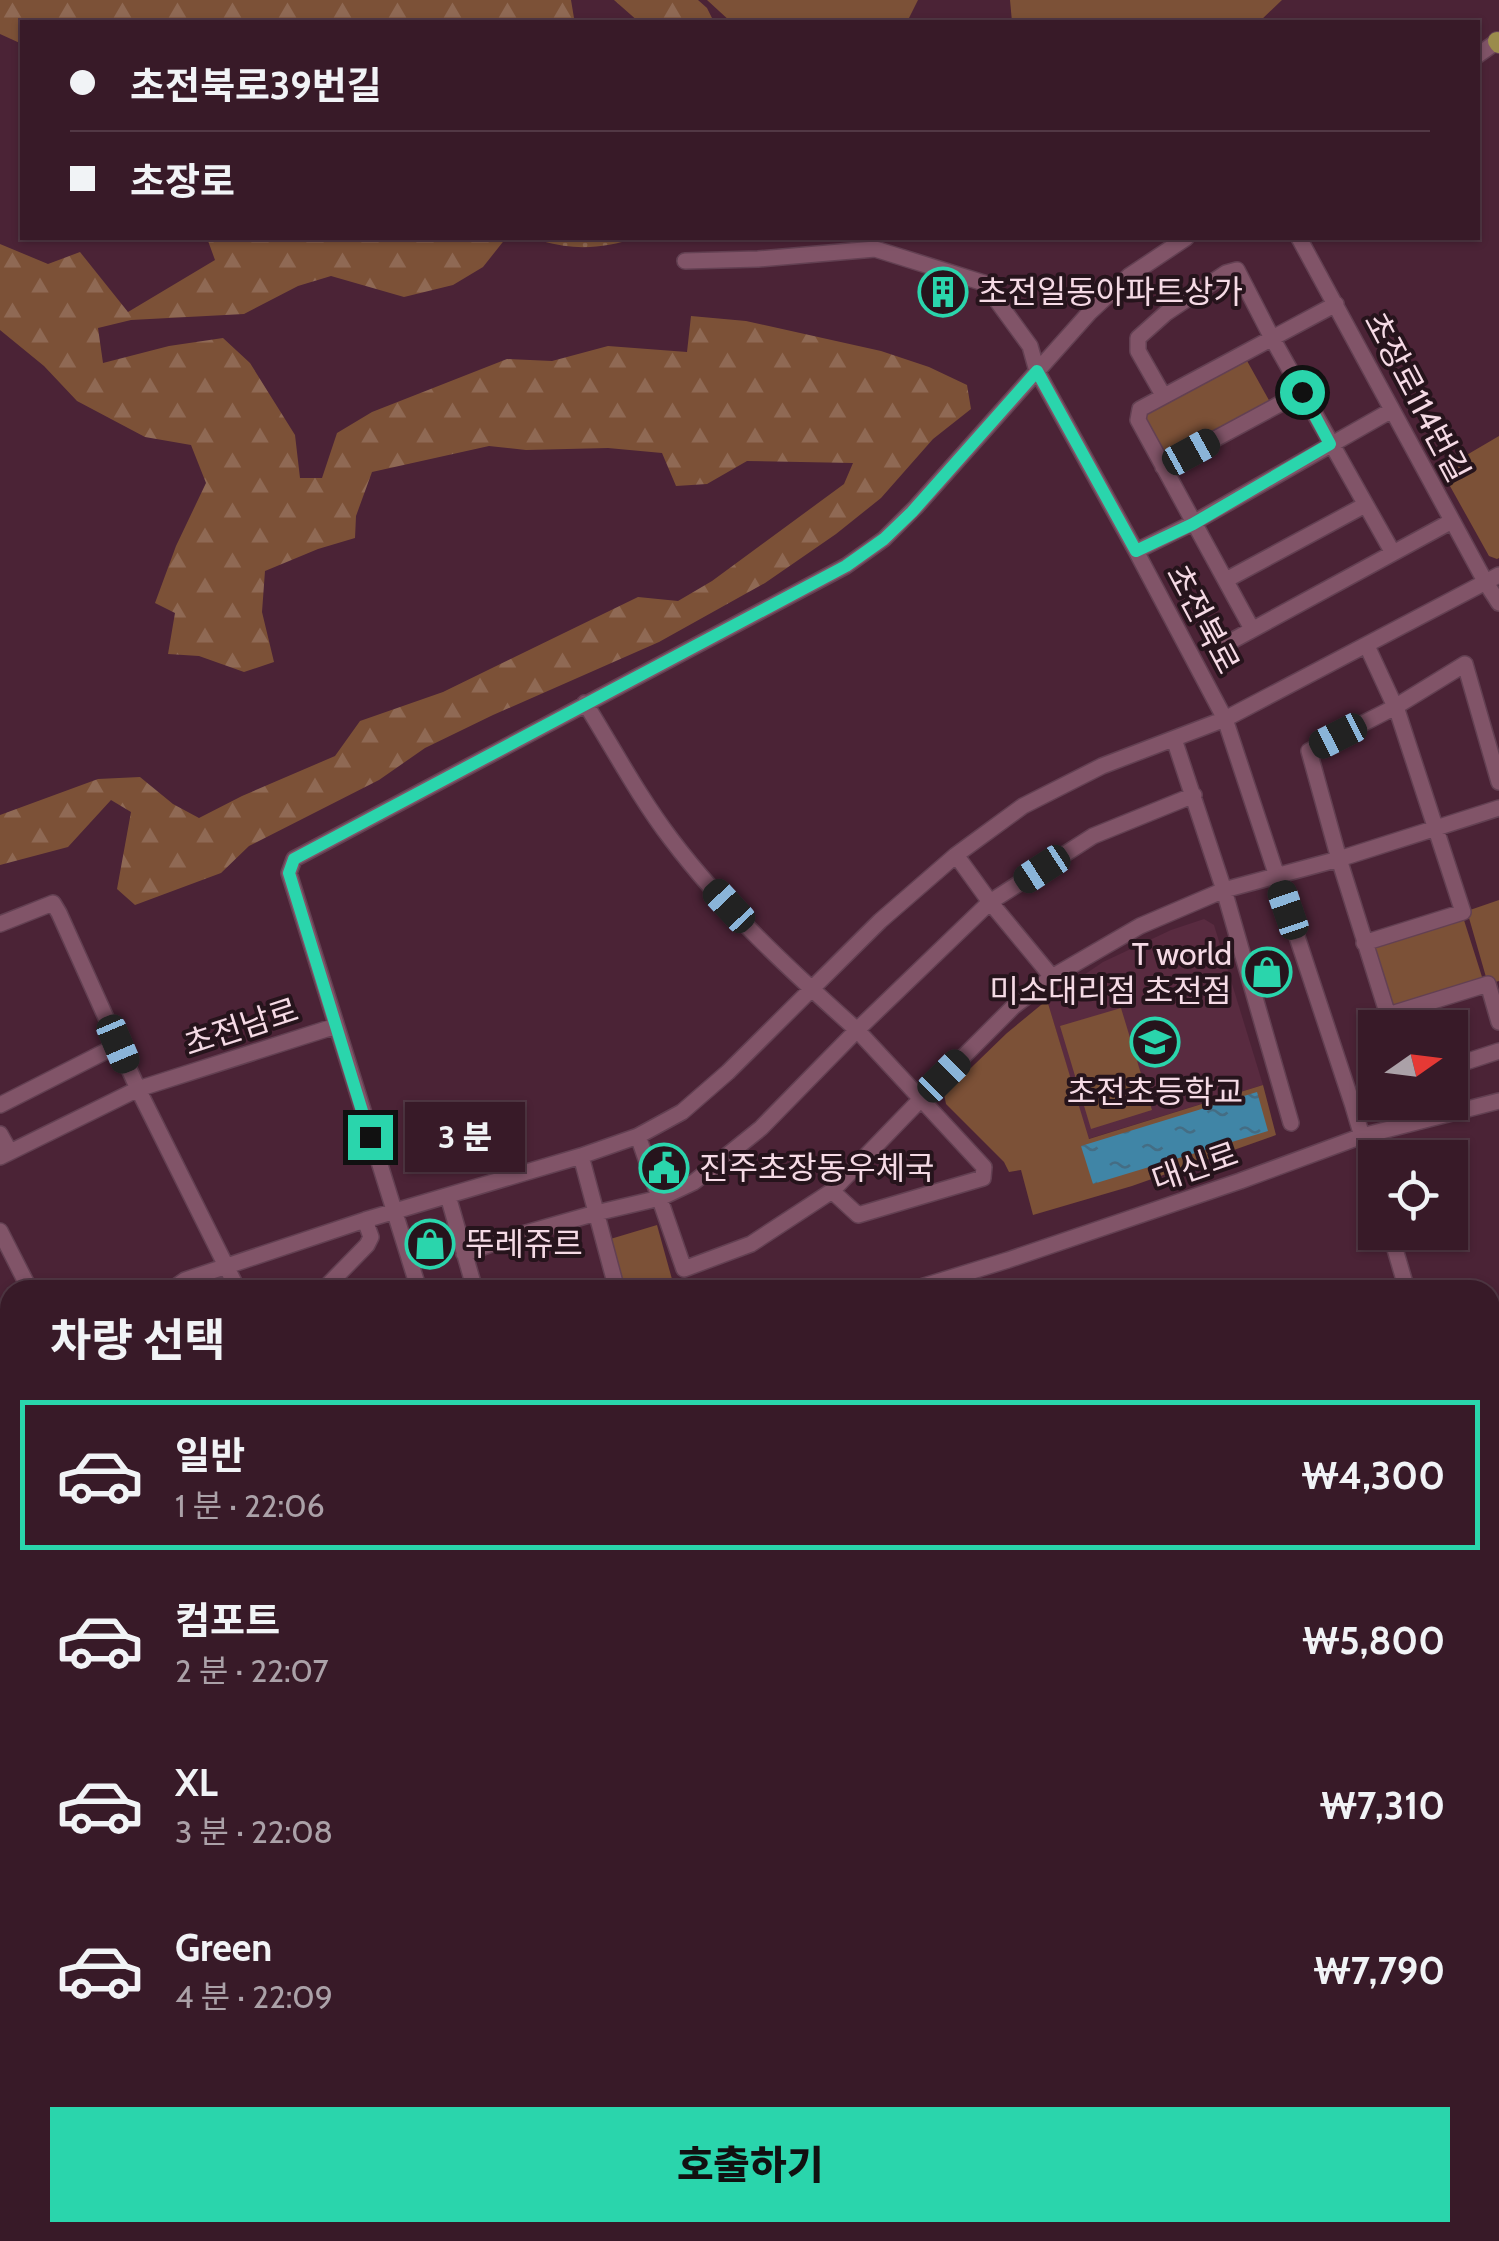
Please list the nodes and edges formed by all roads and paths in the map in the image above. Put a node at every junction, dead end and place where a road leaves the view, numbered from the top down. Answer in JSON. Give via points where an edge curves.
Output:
{"nodes":[{"id":1,"x":1183,"y":240,"type":"edge"},
{"id":2,"x":1300,"y":240,"type":"edge"},
{"id":3,"x":686,"y":260,"type":"dead end"},
{"id":4,"x":1336,"y":304,"type":"junction"},
{"id":5,"x":1272,"y":338,"type":"junction"},
{"id":6,"x":1037,"y":371,"type":"junction"},
{"id":7,"x":1302,"y":392,"type":"junction"},
{"id":8,"x":1163,"y":395,"type":"junction"},
{"id":9,"x":1392,"y":410,"type":"junction"},
{"id":10,"x":1330,"y":444,"type":"junction"},
{"id":11,"x":1163,"y":468,"type":"junction"},
{"id":12,"x":1365,"y":505,"type":"junction"},
{"id":13,"x":1452,"y":521,"type":"junction"},
{"id":14,"x":1193,"y":524,"type":"junction"},
{"id":15,"x":1136,"y":551,"type":"junction"},
{"id":16,"x":1393,"y":553,"type":"junction"},
{"id":17,"x":1492,"y":579,"type":"edge"},
{"id":18,"x":1226,"y":580,"type":"junction"},
{"id":19,"x":1499,"y":603,"type":"edge"},
{"id":20,"x":1252,"y":629,"type":"junction"},
{"id":21,"x":1226,"y":644,"type":"dead end"},
{"id":22,"x":1367,"y":646,"type":"junction"},
{"id":23,"x":585,"y":703,"type":"junction"},
{"id":24,"x":1395,"y":707,"type":"junction"},
{"id":25,"x":1225,"y":719,"type":"junction"},
{"id":26,"x":1174,"y":739,"type":"junction"},
{"id":27,"x":1499,"y":782,"type":"edge"},
{"id":28,"x":1194,"y":794,"type":"junction"},
{"id":29,"x":1499,"y":808,"type":"edge"},
{"id":30,"x":1436,"y":827,"type":"junction"},
{"id":31,"x":956,"y":855,"type":"junction"},
{"id":32,"x":1339,"y":860,"type":"junction"},
{"id":33,"x":1277,"y":877,"type":"junction"},
{"id":34,"x":1224,"y":890,"type":"junction"},
{"id":35,"x":990,"y":902,"type":"junction"},
{"id":36,"x":0,"y":924,"type":"edge"},
{"id":37,"x":1364,"y":942,"type":"junction"},
{"id":38,"x":1052,"y":977,"type":"junction"},
{"id":39,"x":812,"y":990,"type":"junction"},
{"id":40,"x":1386,"y":1010,"type":"edge"},
{"id":41,"x":1419,"y":1010,"type":"edge"},
{"id":42,"x":1499,"y":1022,"type":"edge"},
{"id":43,"x":336,"y":1026,"type":"junction"},
{"id":44,"x":857,"y":1030,"type":"junction"},
{"id":45,"x":118,"y":1044,"type":"junction"},
{"id":46,"x":1499,"y":1051,"type":"edge"},
{"id":47,"x":1468,"y":1061,"type":"edge"},
{"id":48,"x":138,"y":1089,"type":"junction"},
{"id":49,"x":921,"y":1099,"type":"junction"},
{"id":50,"x":1499,"y":1101,"type":"edge"},
{"id":51,"x":0,"y":1105,"type":"edge"},
{"id":52,"x":1291,"y":1123,"type":"dead end"},
{"id":53,"x":0,"y":1134,"type":"edge"},
{"id":54,"x":638,"y":1136,"type":"junction"},
{"id":55,"x":1362,"y":1136,"type":"junction"},
{"id":56,"x":1363,"y":1140,"type":"edge"},
{"id":57,"x":5,"y":1155,"type":"edge"},
{"id":58,"x":581,"y":1156,"type":"junction"},
{"id":59,"x":832,"y":1191,"type":"junction"},
{"id":60,"x":448,"y":1196,"type":"junction"},
{"id":61,"x":660,"y":1198,"type":"junction"},
{"id":62,"x":393,"y":1211,"type":"junction"},
{"id":63,"x":596,"y":1213,"type":"junction"},
{"id":64,"x":366,"y":1220,"type":"junction"},
{"id":65,"x":0,"y":1230,"type":"edge"},
{"id":66,"x":1396,"y":1250,"type":"edge"},
{"id":67,"x":464,"y":1254,"type":"junction"},
{"id":68,"x":226,"y":1266,"type":"junction"},
{"id":69,"x":25,"y":1280,"type":"edge"},
{"id":70,"x":186,"y":1280,"type":"edge"},
{"id":71,"x":233,"y":1280,"type":"edge"},
{"id":72,"x":334,"y":1280,"type":"edge"},
{"id":73,"x":416,"y":1280,"type":"edge"},
{"id":74,"x":471,"y":1280,"type":"edge"},
{"id":75,"x":614,"y":1280,"type":"edge"},
{"id":76,"x":941,"y":1280,"type":"edge"},
{"id":77,"x":1405,"y":1280,"type":"edge"}],
"edges":[{"from":1,"to":6,"type":"street","via":[[1128,276]]},
{"from":2,"to":4,"type":"street","name":"초장로114번길"},
{"from":3,"to":6,"type":"street","name":"초전북로","via":[[875,249],[984,283],[1030,346]]},
{"from":4,"to":5,"type":"street"},
{"from":4,"to":9,"type":"street","name":"초장로114번길"},
{"from":5,"to":7,"type":"street"},
{"from":5,"to":8,"type":"street"},
{"from":5,"to":8,"type":"street","via":[[1237,270],[1226,273],[1138,338],[1138,351]]},
{"from":6,"to":15,"type":"street","name":"초전북로"},
{"from":6,"to":23,"type":"street","via":[[884,539],[846,566]]},
{"from":7,"to":10,"type":"street"},
{"from":7,"to":11,"type":"street"},
{"from":8,"to":11,"type":"street","via":[[1140,409],[1138,420]]},
{"from":9,"to":10,"type":"street"},
{"from":9,"to":13,"type":"street","name":"초장로114번길"},
{"from":10,"to":12,"type":"street"},
{"from":10,"to":14,"type":"street"},
{"from":11,"to":14,"type":"street"},
{"from":12,"to":16,"type":"street"},
{"from":12,"to":18,"type":"street"},
{"from":13,"to":16,"type":"street"},
{"from":13,"to":17,"type":"street","name":"초장로114번길"},
{"from":14,"to":15,"type":"street"},
{"from":14,"to":18,"type":"street"},
{"from":15,"to":25,"type":"street","name":"초전북로"},
{"from":16,"to":20,"type":"street"},
{"from":17,"to":19,"type":"street","name":"초장로114번길"},
{"from":17,"to":22,"type":"street"},
{"from":18,"to":20,"type":"street"},
{"from":20,"to":21,"type":"street"},
{"from":22,"to":24,"type":"street"},
{"from":22,"to":25,"type":"street"},
{"from":23,"to":39,"type":"street","via":[[687,860]]},
{"from":23,"to":43,"type":"street","via":[[294,859],[289,873]]},
{"from":24,"to":27,"type":"street","via":[[1464,664]]},
{"from":24,"to":30,"type":"street"},
{"from":24,"to":32,"type":"street","via":[[1308,751]]},
{"from":25,"to":26,"type":"street"},
{"from":25,"to":33,"type":"street","name":"초전북로"},
{"from":26,"to":28,"type":"street"},
{"from":26,"to":31,"type":"street","via":[[1023,806]]},
{"from":28,"to":34,"type":"street"},
{"from":28,"to":35,"type":"street","via":[[1092,836]]},
{"from":29,"to":30,"type":"street"},
{"from":30,"to":32,"type":"street"},
{"from":30,"to":37,"type":"street","via":[[1463,912]]},
{"from":31,"to":35,"type":"street"},
{"from":31,"to":39,"type":"street"},
{"from":32,"to":33,"type":"street"},
{"from":32,"to":37,"type":"street"},
{"from":33,"to":34,"type":"street"},
{"from":33,"to":55,"type":"street","name":"초전북로"},
{"from":34,"to":38,"type":"street","via":[[1140,926]]},
{"from":34,"to":52,"type":"street"},
{"from":35,"to":38,"type":"street"},
{"from":35,"to":44,"type":"street"},
{"from":36,"to":45,"type":"street","via":[[53,903]]},
{"from":37,"to":40,"type":"street"},
{"from":38,"to":49,"type":"street"},
{"from":39,"to":44,"type":"street"},
{"from":39,"to":54,"type":"street","via":[[682,1112]]},
{"from":41,"to":42,"type":"street","via":[[1488,984]]},
{"from":43,"to":48,"type":"street","name":"초전남로"},
{"from":43,"to":62,"type":"street"},
{"from":44,"to":49,"type":"street"},
{"from":44,"to":61,"type":"street","via":[[761,1128],[694,1182]]},
{"from":45,"to":48,"type":"street"},
{"from":45,"to":51,"type":"street"},
{"from":46,"to":47,"type":"street"},
{"from":48,"to":57,"type":"street","name":"초전남로"},
{"from":48,"to":68,"type":"street"},
{"from":49,"to":59,"type":"street"},
{"from":49,"to":59,"type":"street","via":[[984,1167],[983,1178],[858,1215]]},
{"from":50,"to":55,"type":"street","name":"대신로"},
{"from":53,"to":57,"type":"street"},
{"from":54,"to":58,"type":"street"},
{"from":54,"to":61,"type":"street"},
{"from":55,"to":56,"type":"street","name":"초전북로"},
{"from":55,"to":76,"type":"street","name":"대신로"},
{"from":58,"to":60,"type":"street"},
{"from":58,"to":63,"type":"street"},
{"from":59,"to":61,"type":"street","via":[[751,1244],[684,1268]]},
{"from":60,"to":62,"type":"street"},
{"from":60,"to":67,"type":"street"},
{"from":61,"to":63,"type":"street"},
{"from":62,"to":64,"type":"street"},
{"from":62,"to":73,"type":"street"},
{"from":63,"to":67,"type":"street"},
{"from":63,"to":75,"type":"street"},
{"from":64,"to":68,"type":"street"},
{"from":64,"to":72,"type":"street","via":[[367,1245]]},
{"from":65,"to":69,"type":"street"},
{"from":66,"to":77,"type":"street"},
{"from":67,"to":74,"type":"street"},
{"from":68,"to":70,"type":"street"},
{"from":68,"to":71,"type":"street"}]}
